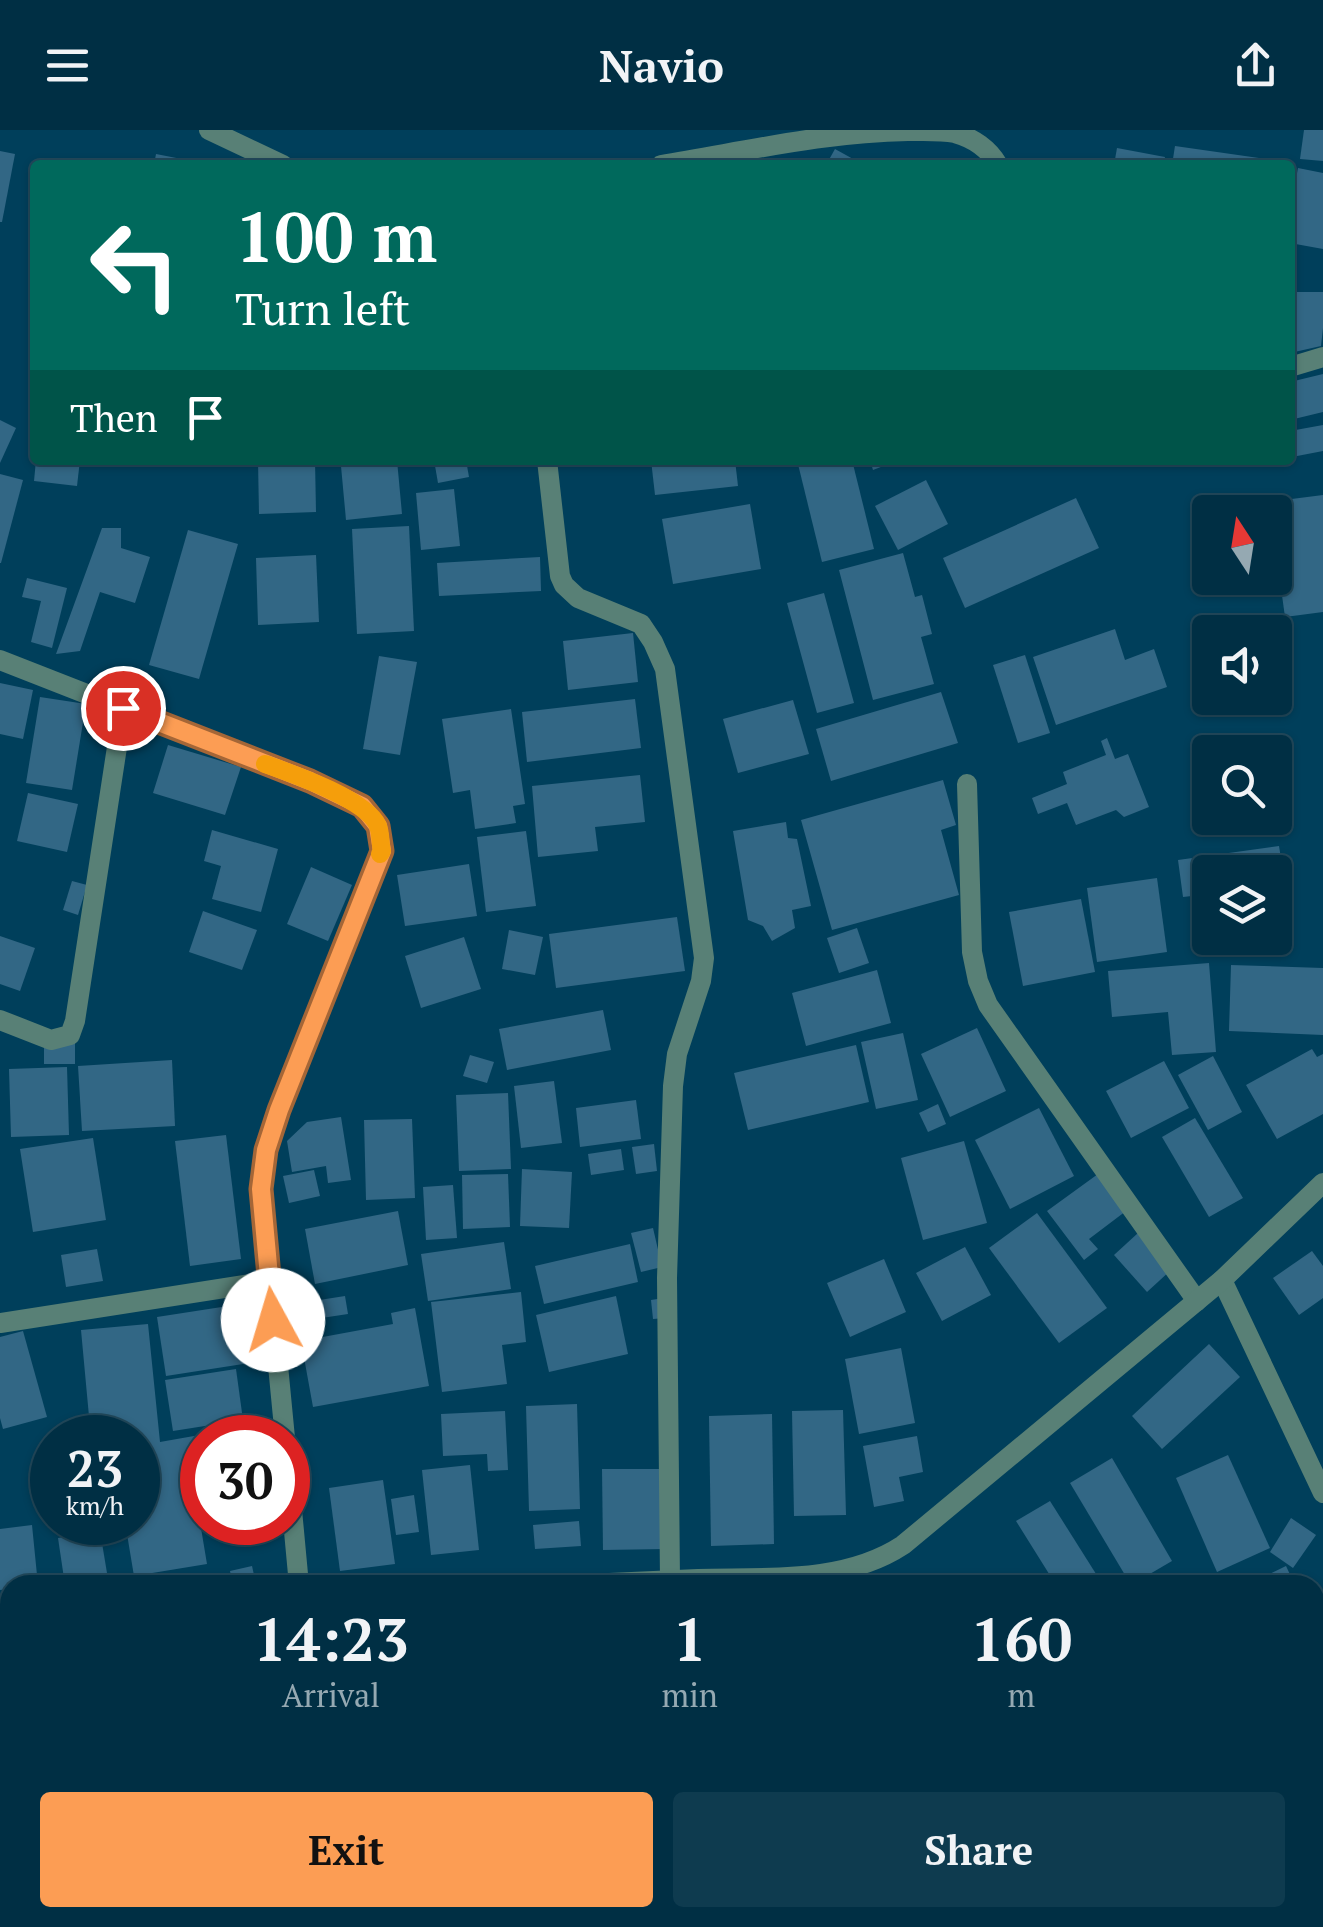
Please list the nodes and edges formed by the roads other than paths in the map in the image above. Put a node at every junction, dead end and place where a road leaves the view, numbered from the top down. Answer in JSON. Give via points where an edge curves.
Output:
{"nodes":[{"id":1,"x":209,"y":130,"type":"edge"},
{"id":2,"x":272,"y":160,"type":"edge"},
{"id":3,"x":692,"y":160,"type":"edge"},
{"id":4,"x":995,"y":160,"type":"edge"},
{"id":5,"x":1323,"y":357,"type":"edge"},
{"id":6,"x":1295,"y":365,"type":"edge"},
{"id":7,"x":547,"y":465,"type":"edge"},
{"id":8,"x":0,"y":660,"type":"edge"},
{"id":9,"x":123,"y":708,"type":"junction"},
{"id":10,"x":967,"y":784,"type":"dead end"},
{"id":11,"x":0,"y":1020,"type":"edge"},
{"id":12,"x":1323,"y":1182,"type":"edge"},
{"id":13,"x":1222,"y":1280,"type":"junction"},
{"id":14,"x":269,"y":1281,"type":"junction"},
{"id":15,"x":1197,"y":1300,"type":"junction"},
{"id":16,"x":0,"y":1323,"type":"edge"},
{"id":17,"x":282,"y":1415,"type":"edge"},
{"id":18,"x":1323,"y":1493,"type":"edge"},
{"id":19,"x":295,"y":1545,"type":"edge"},
{"id":20,"x":298,"y":1575,"type":"edge"},
{"id":21,"x":670,"y":1575,"type":"edge"},
{"id":22,"x":817,"y":1575,"type":"edge"}],
"edges":[{"from":1,"to":2,"type":"street"},
{"from":3,"to":4,"type":"street","via":[[869,132],[934,130],[976,142]]},
{"from":5,"to":6,"type":"street"},
{"from":7,"to":21,"type":"street","via":[[564,585],[578,598],[641,624],[664,669],[704,958],[673,1086]]},
{"from":8,"to":9,"type":"street"},
{"from":9,"to":11,"type":"street","via":[[70,1035],[51,1040]]},
{"from":9,"to":14,"type":"street","via":[[310,781],[362,806],[378,826],[382,851],[266,1150],[261,1189]]},
{"from":10,"to":15,"type":"street","via":[[972,952],[988,1006]]},
{"from":12,"to":13,"type":"street"},
{"from":13,"to":15,"type":"street"},
{"from":13,"to":18,"type":"street"},
{"from":14,"to":16,"type":"street"},
{"from":14,"to":17,"type":"street"},
{"from":15,"to":22,"type":"street","via":[[903,1545],[882,1558]]},
{"from":19,"to":20,"type":"street"}]}
